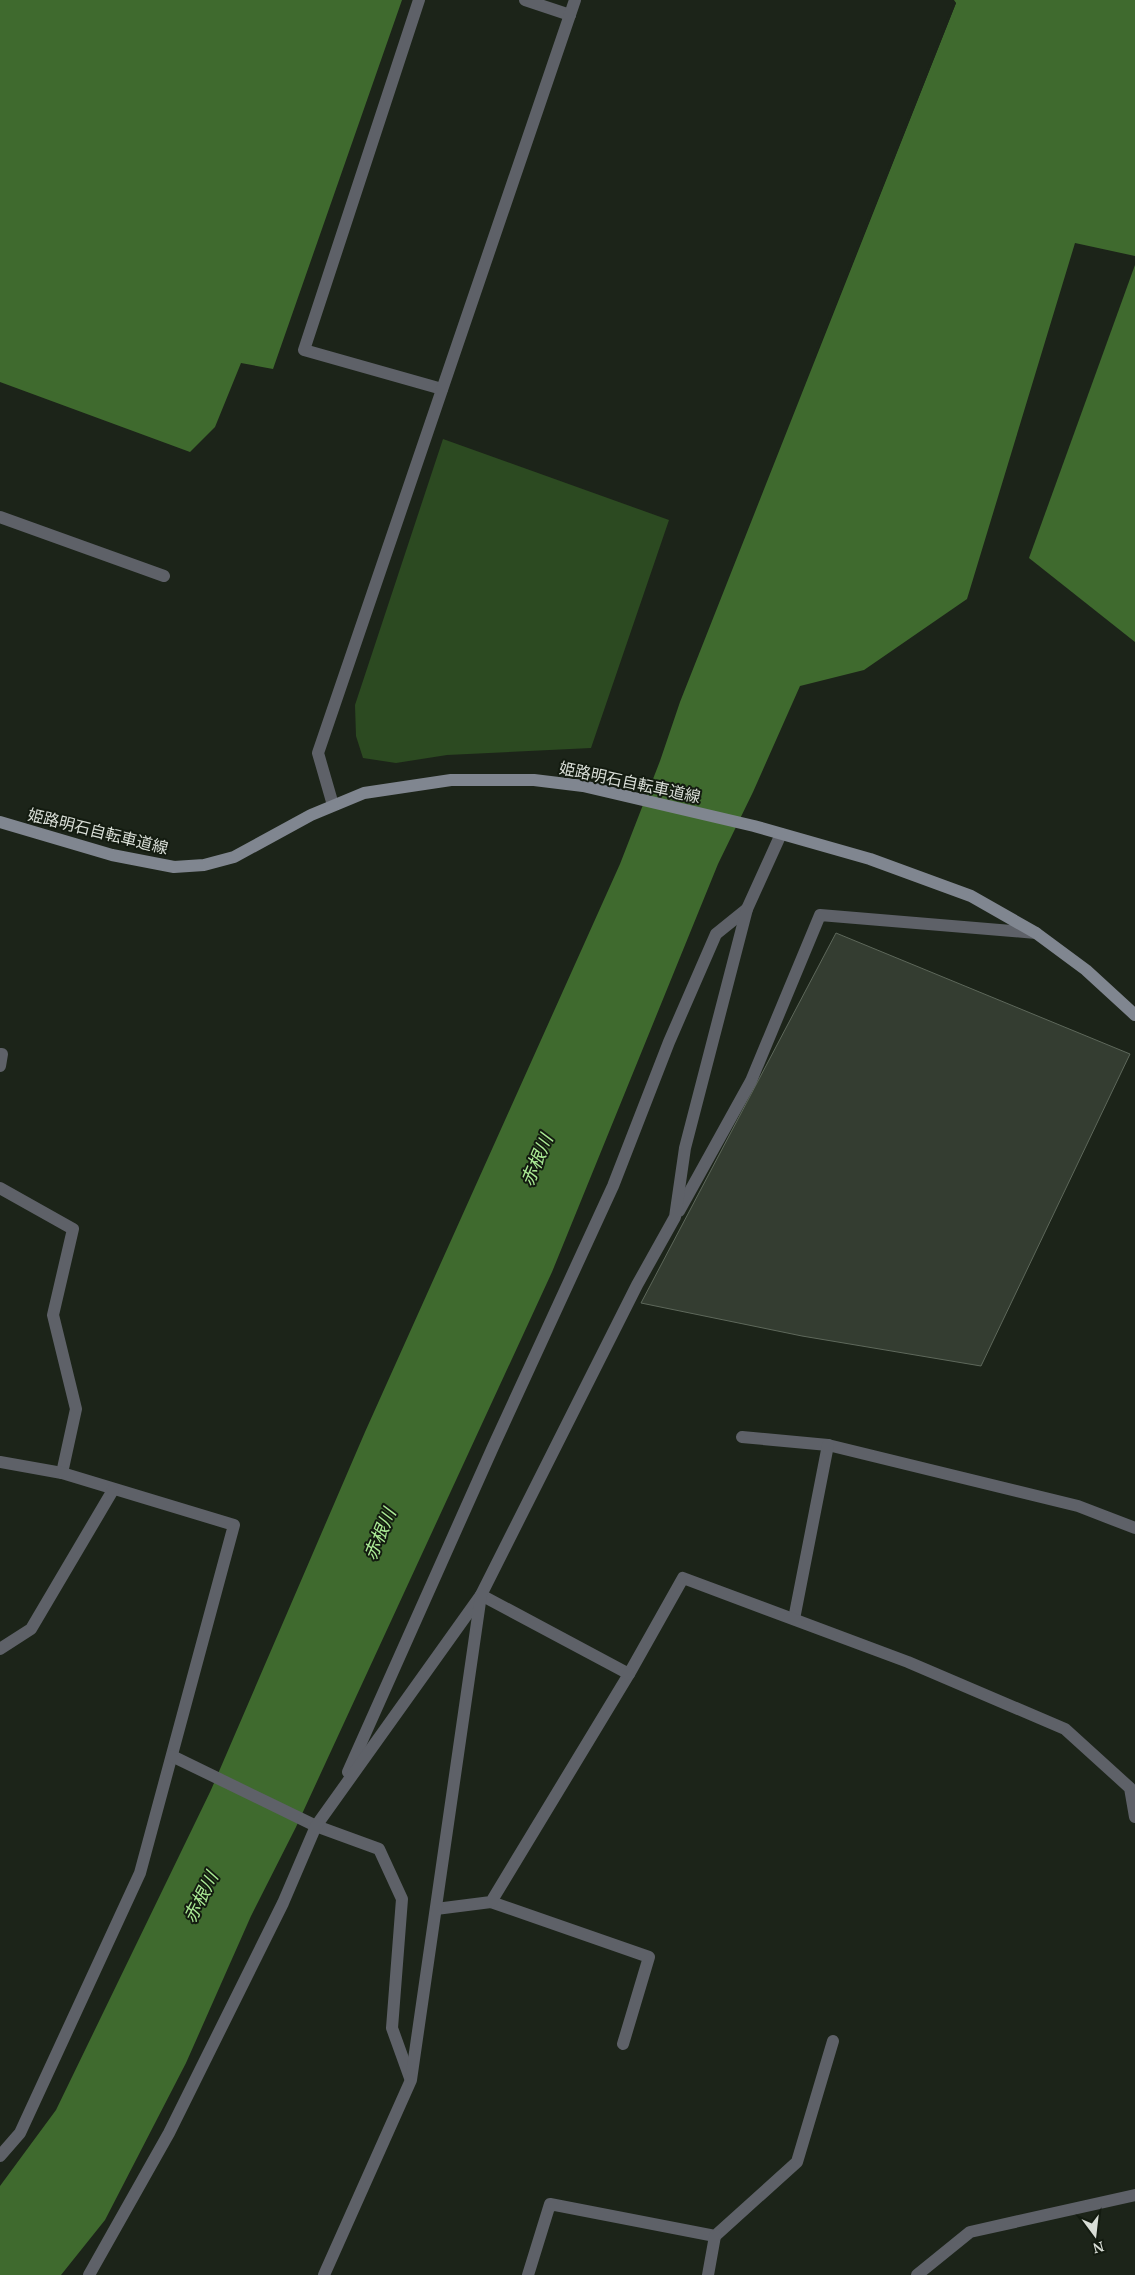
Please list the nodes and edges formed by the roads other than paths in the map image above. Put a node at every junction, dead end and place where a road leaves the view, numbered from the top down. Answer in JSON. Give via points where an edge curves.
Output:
{"nodes":[{"id":1,"x":419,"y":0,"type":"edge"},
{"id":2,"x":525,"y":0,"type":"edge"},
{"id":3,"x":575,"y":0,"type":"edge"},
{"id":4,"x":570,"y":14,"type":"junction"},
{"id":5,"x":442,"y":390,"type":"junction"},
{"id":6,"x":0,"y":516,"type":"edge"},
{"id":7,"x":164,"y":576,"type":"dead end"},
{"id":8,"x":333,"y":805,"type":"junction"},
{"id":9,"x":0,"y":822,"type":"edge"},
{"id":10,"x":780,"y":834,"type":"junction"},
{"id":11,"x":747,"y":909,"type":"junction"},
{"id":12,"x":1036,"y":933,"type":"junction"},
{"id":13,"x":1135,"y":1015,"type":"edge"},
{"id":14,"x":0,"y":1054,"type":"edge"},
{"id":15,"x":0,"y":1066,"type":"edge"},
{"id":16,"x":0,"y":1188,"type":"edge"},
{"id":17,"x":675,"y":1217,"type":"junction"},
{"id":18,"x":742,"y":1438,"type":"dead end"},
{"id":19,"x":828,"y":1444,"type":"junction"},
{"id":20,"x":0,"y":1462,"type":"edge"},
{"id":21,"x":62,"y":1473,"type":"junction"},
{"id":22,"x":113,"y":1490,"type":"junction"},
{"id":23,"x":1135,"y":1528,"type":"edge"},
{"id":24,"x":481,"y":1595,"type":"junction"},
{"id":25,"x":794,"y":1619,"type":"junction"},
{"id":26,"x":0,"y":1649,"type":"edge"},
{"id":27,"x":629,"y":1674,"type":"junction"},
{"id":28,"x":172,"y":1756,"type":"junction"},
{"id":29,"x":336,"y":1798,"type":"junction"},
{"id":30,"x":1135,"y":1817,"type":"edge"},
{"id":31,"x":316,"y":1826,"type":"junction"},
{"id":32,"x":491,"y":1902,"type":"junction"},
{"id":33,"x":436,"y":1910,"type":"junction"},
{"id":34,"x":833,"y":2041,"type":"dead end"},
{"id":35,"x":623,"y":2044,"type":"dead end"},
{"id":36,"x":411,"y":2080,"type":"junction"},
{"id":37,"x":0,"y":2156,"type":"edge"},
{"id":38,"x":1135,"y":2195,"type":"edge"},
{"id":39,"x":715,"y":2236,"type":"junction"},
{"id":40,"x":89,"y":2275,"type":"edge"},
{"id":41,"x":324,"y":2275,"type":"edge"},
{"id":42,"x":528,"y":2275,"type":"edge"},
{"id":43,"x":708,"y":2275,"type":"edge"},
{"id":44,"x":917,"y":2275,"type":"edge"}],
"edges":[{"from":1,"to":5,"type":"street","via":[[304,350]]},
{"from":2,"to":4,"type":"street"},
{"from":3,"to":4,"type":"street"},
{"from":4,"to":5,"type":"street"},
{"from":5,"to":8,"type":"street","via":[[318,753]]},
{"from":6,"to":7,"type":"street"},
{"from":8,"to":9,"type":"main road","name":"姫路明石自転車道線","via":[[234,857],[197,866],[174,867],[112,855]]},
{"from":8,"to":10,"type":"main road","name":"姫路明石自転車道線","via":[[364,793],[451,780],[534,780],[628,795]]},
{"from":10,"to":11,"type":"street"},
{"from":10,"to":12,"type":"main road","name":"姫路明石自転車道線","via":[[915,874],[971,896]]},
{"from":11,"to":17,"type":"street","via":[[685,1148]]},
{"from":11,"to":29,"type":"street","via":[[716,934],[669,1042],[614,1186]]},
{"from":12,"to":13,"type":"main road","name":"姫路明石自転車道線","via":[[1086,970]]},
{"from":12,"to":17,"type":"street","via":[[820,915],[751,1081]]},
{"from":14,"to":15,"type":"street"},
{"from":16,"to":21,"type":"street","via":[[73,1230],[52,1315],[76,1409]]},
{"from":17,"to":24,"type":"street","via":[[636,1285]]},
{"from":18,"to":19,"type":"street"},
{"from":19,"to":23,"type":"street","via":[[1078,1506]]},
{"from":19,"to":25,"type":"street"},
{"from":20,"to":21,"type":"street"},
{"from":21,"to":22,"type":"street"},
{"from":22,"to":26,"type":"street","via":[[31,1629]]},
{"from":22,"to":28,"type":"street","via":[[234,1525]]},
{"from":24,"to":27,"type":"street"},
{"from":24,"to":29,"type":"street"},
{"from":24,"to":33,"type":"street"},
{"from":25,"to":27,"type":"street","via":[[683,1578]]},
{"from":25,"to":30,"type":"street","via":[[908,1662],[1065,1729],[1130,1788]]},
{"from":27,"to":32,"type":"street"},
{"from":28,"to":31,"type":"street"},
{"from":28,"to":37,"type":"street","via":[[140,1873],[20,2133]]},
{"from":29,"to":31,"type":"street"},
{"from":31,"to":36,"type":"street","via":[[379,1849],[402,1899],[392,2028]]},
{"from":31,"to":40,"type":"street","via":[[283,1903],[169,2133]]},
{"from":32,"to":33,"type":"street"},
{"from":32,"to":35,"type":"street","via":[[649,1957]]},
{"from":33,"to":36,"type":"street"},
{"from":34,"to":39,"type":"street","via":[[798,2162]]},
{"from":36,"to":41,"type":"street"},
{"from":38,"to":44,"type":"street","via":[[970,2232]]},
{"from":39,"to":42,"type":"street","via":[[550,2204]]},
{"from":39,"to":43,"type":"street"}]}
